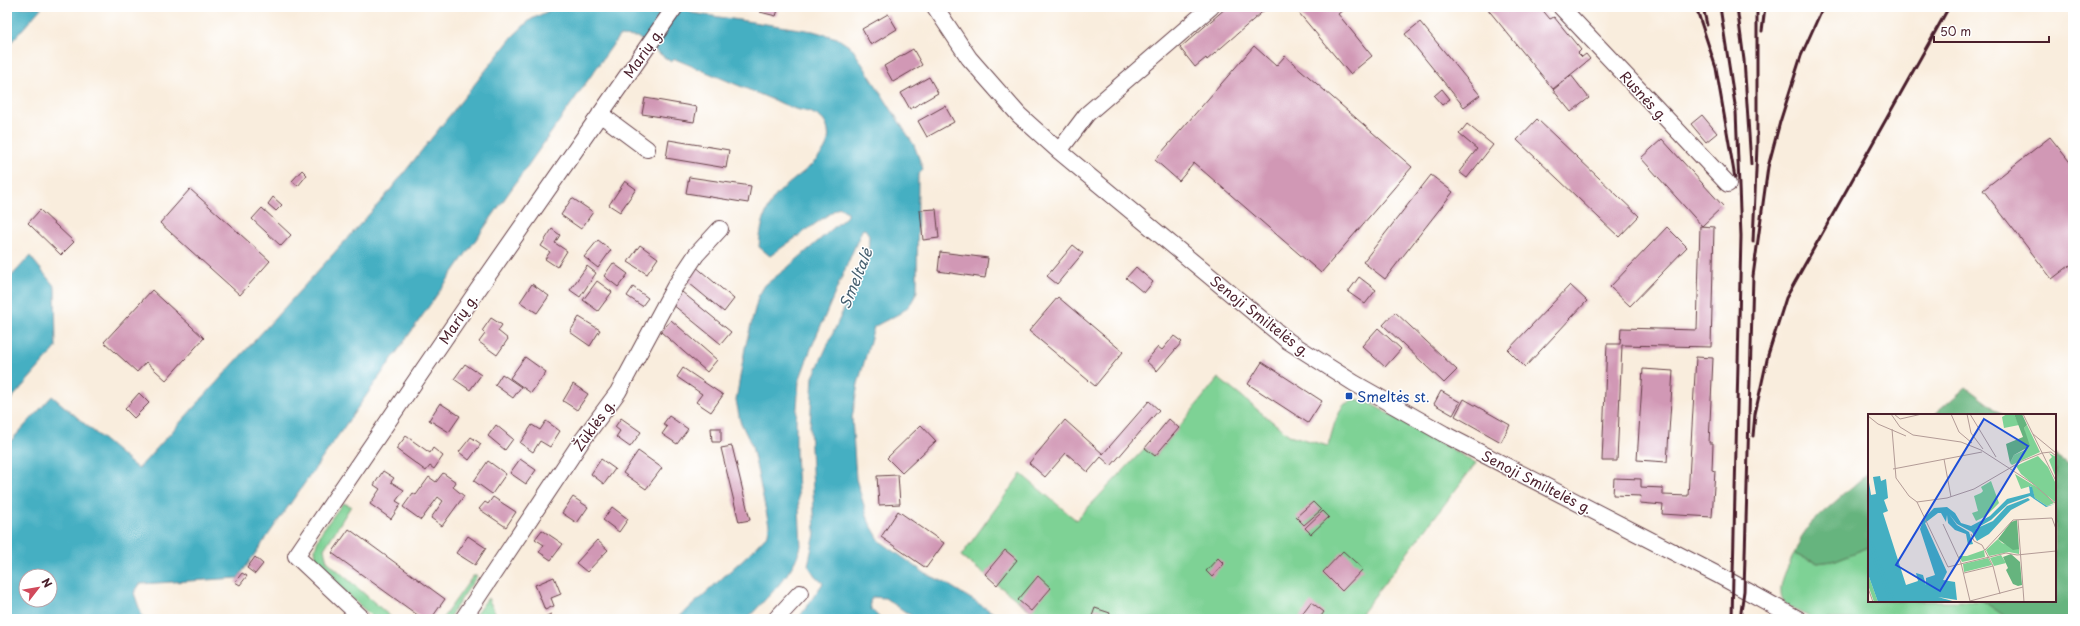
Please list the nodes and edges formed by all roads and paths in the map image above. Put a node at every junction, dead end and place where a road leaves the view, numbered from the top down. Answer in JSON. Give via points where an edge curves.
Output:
{"nodes":[{"id":1,"x":675,"y":7,"type":"edge"},
{"id":2,"x":935,"y":7,"type":"edge"},
{"id":3,"x":1211,"y":7,"type":"edge"},
{"id":4,"x":1561,"y":7,"type":"edge"},
{"id":5,"x":600,"y":114,"type":"junction"},
{"id":6,"x":648,"y":149,"type":"dead end"},
{"id":7,"x":1059,"y":150,"type":"junction"},
{"id":8,"x":1728,"y":184,"type":"dead end"},
{"id":9,"x":720,"y":228,"type":"dead end"},
{"id":10,"x":800,"y":592,"type":"dead end"},
{"id":11,"x":364,"y":619,"type":"edge"},
{"id":12,"x":462,"y":619,"type":"edge"},
{"id":13,"x":776,"y":619,"type":"edge"},
{"id":14,"x":1798,"y":619,"type":"edge"}],
"edges":[{"from":1,"to":5,"type":"street","name":"Marių g."},
{"from":2,"to":7,"type":"street","name":"Senoji Smiltelės g.","via":[[969,58],[992,86],[1019,115]]},
{"from":3,"to":7,"type":"street","via":[[1087,114]]},
{"from":4,"to":8,"type":"street","name":"Rusnės g."},
{"from":5,"to":6,"type":"street"},
{"from":5,"to":11,"type":"street","name":"Marių g.","via":[[296,556]]},
{"from":7,"to":14,"type":"street","name":"Senoji Smiltelės g.","via":[[1268,325],[1317,360],[1444,434]]},
{"from":9,"to":12,"type":"street","name":"Žūklės g.","via":[[696,255],[674,288],[618,392],[581,442]]},
{"from":10,"to":13,"type":"street"}]}
